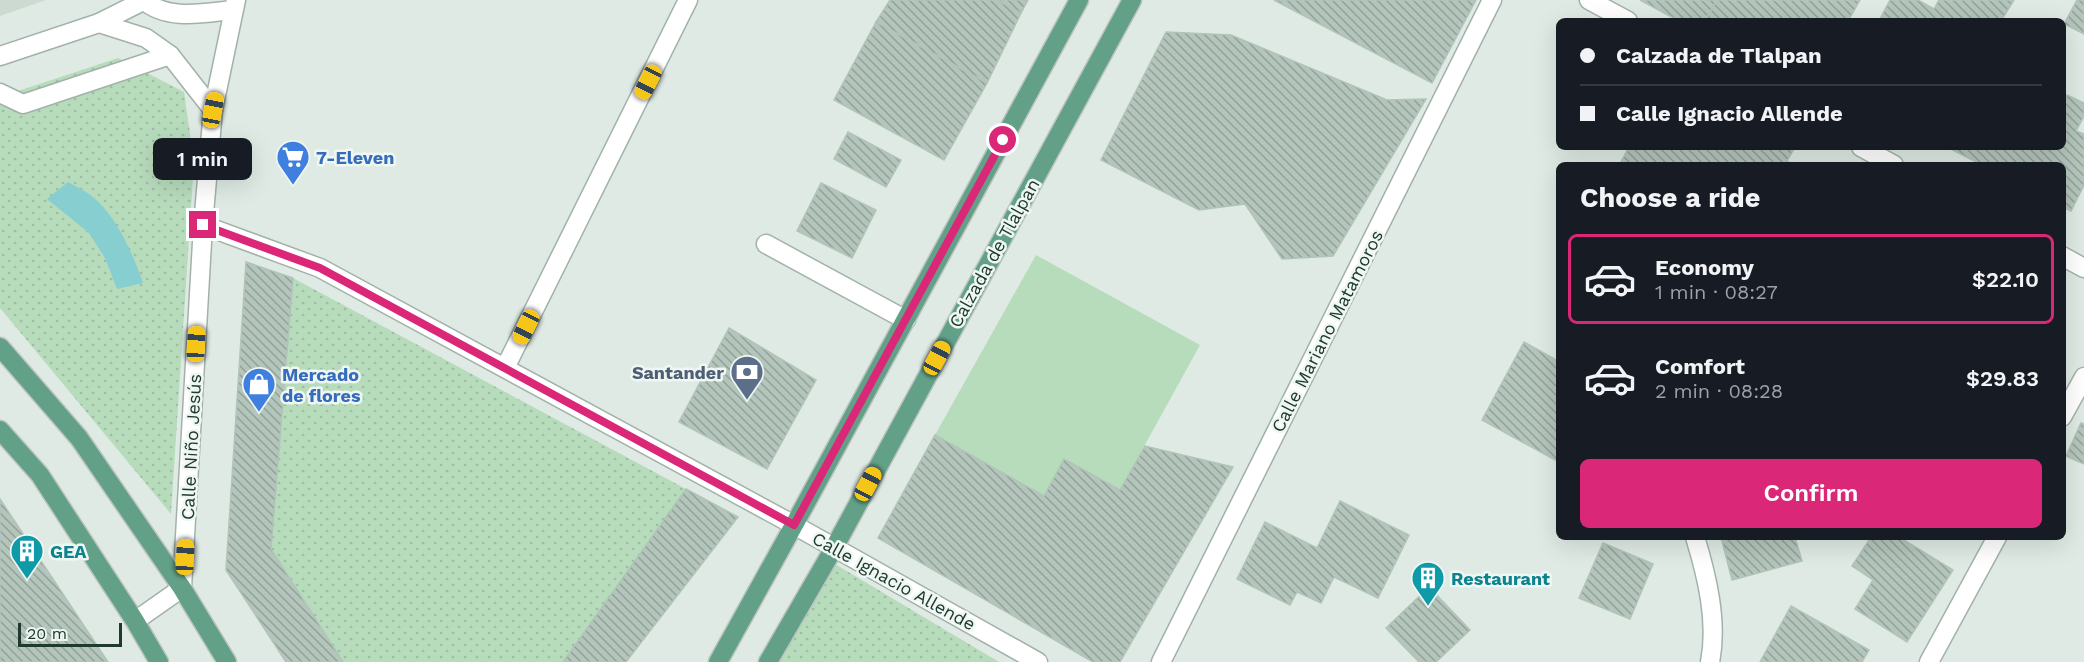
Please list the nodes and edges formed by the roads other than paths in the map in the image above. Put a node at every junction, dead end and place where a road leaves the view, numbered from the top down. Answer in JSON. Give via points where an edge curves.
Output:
{"nodes":[{"id":1,"x":144,"y":0,"type":"edge"},
{"id":2,"x":688,"y":0,"type":"edge"},
{"id":3,"x":1079,"y":0,"type":"edge"},
{"id":4,"x":1132,"y":0,"type":"edge"},
{"id":5,"x":1492,"y":0,"type":"edge"},
{"id":6,"x":1589,"y":0,"type":"edge"},
{"id":7,"x":235,"y":5,"type":"edge"},
{"id":8,"x":1622,"y":18,"type":"edge"},
{"id":9,"x":99,"y":23,"type":"junction"},
{"id":10,"x":170,"y":55,"type":"junction"},
{"id":11,"x":0,"y":56,"type":"edge"},
{"id":12,"x":0,"y":93,"type":"edge"},
{"id":13,"x":213,"y":110,"type":"junction"},
{"id":14,"x":1866,"y":150,"type":"edge"},
{"id":15,"x":1888,"y":162,"type":"edge"},
{"id":16,"x":203,"y":225,"type":"junction"},
{"id":17,"x":766,"y":244,"type":"dead end"},
{"id":18,"x":2066,"y":258,"type":"edge"},
{"id":19,"x":2084,"y":268,"type":"edge"},
{"id":20,"x":906,"y":320,"type":"junction"},
{"id":21,"x":0,"y":347,"type":"edge"},
{"id":22,"x":505,"y":368,"type":"junction"},
{"id":23,"x":2084,"y":378,"type":"edge"},
{"id":24,"x":2066,"y":410,"type":"edge"},
{"id":25,"x":0,"y":430,"type":"edge"},
{"id":26,"x":794,"y":525,"type":"junction"},
{"id":27,"x":1696,"y":540,"type":"edge"},
{"id":28,"x":1995,"y":540,"type":"edge"},
{"id":29,"x":834,"y":548,"type":"junction"},
{"id":30,"x":182,"y":588,"type":"junction"},
{"id":31,"x":135,"y":621,"type":"junction"},
{"id":32,"x":159,"y":662,"type":"edge"},
{"id":33,"x":227,"y":662,"type":"edge"},
{"id":34,"x":718,"y":662,"type":"edge"},
{"id":35,"x":768,"y":662,"type":"edge"},
{"id":36,"x":1038,"y":662,"type":"edge"},
{"id":37,"x":1161,"y":662,"type":"edge"},
{"id":38,"x":1710,"y":662,"type":"edge"},
{"id":39,"x":1929,"y":662,"type":"edge"}],
"edges":[{"from":1,"to":7,"type":"street","via":[[168,12],[189,14]]},
{"from":1,"to":9,"type":"street"},
{"from":2,"to":22,"type":"street"},
{"from":3,"to":20,"type":"main road"},
{"from":4,"to":29,"type":"main road","name":"Calzada de Tlalpan"},
{"from":5,"to":37,"type":"street","name":"Calle Mariano Matamoros"},
{"from":6,"to":8,"type":"street"},
{"from":7,"to":13,"type":"street","name":"Calle Niño Jesús"},
{"from":9,"to":10,"type":"street","via":[[146,38]]},
{"from":9,"to":11,"type":"street"},
{"from":10,"to":12,"type":"street","via":[[23,104]]},
{"from":10,"to":13,"type":"street"},
{"from":13,"to":16,"type":"street","name":"Calle Niño Jesús"},
{"from":14,"to":15,"type":"street"},
{"from":16,"to":22,"type":"street","name":"Calle Ignacio Allende","via":[[320,268]]},
{"from":16,"to":30,"type":"street","name":"Calle Niño Jesús"},
{"from":17,"to":20,"type":"street"},
{"from":18,"to":19,"type":"street"},
{"from":20,"to":26,"type":"main road"},
{"from":21,"to":30,"type":"main road","via":[[79,438]]},
{"from":22,"to":26,"type":"street","name":"Calle Ignacio Allende"},
{"from":23,"to":24,"type":"street"},
{"from":25,"to":31,"type":"main road","via":[[40,475]]},
{"from":26,"to":29,"type":"street","name":"Calle Ignacio Allende"},
{"from":26,"to":34,"type":"main road"},
{"from":27,"to":38,"type":"street","via":[[1708,580],[1713,647]]},
{"from":28,"to":39,"type":"street"},
{"from":29,"to":35,"type":"main road","name":"Calzada de Tlalpan"},
{"from":29,"to":36,"type":"street","name":"Calle Ignacio Allende"},
{"from":30,"to":31,"type":"street"},
{"from":30,"to":33,"type":"main road"},
{"from":31,"to":32,"type":"main road"}]}
